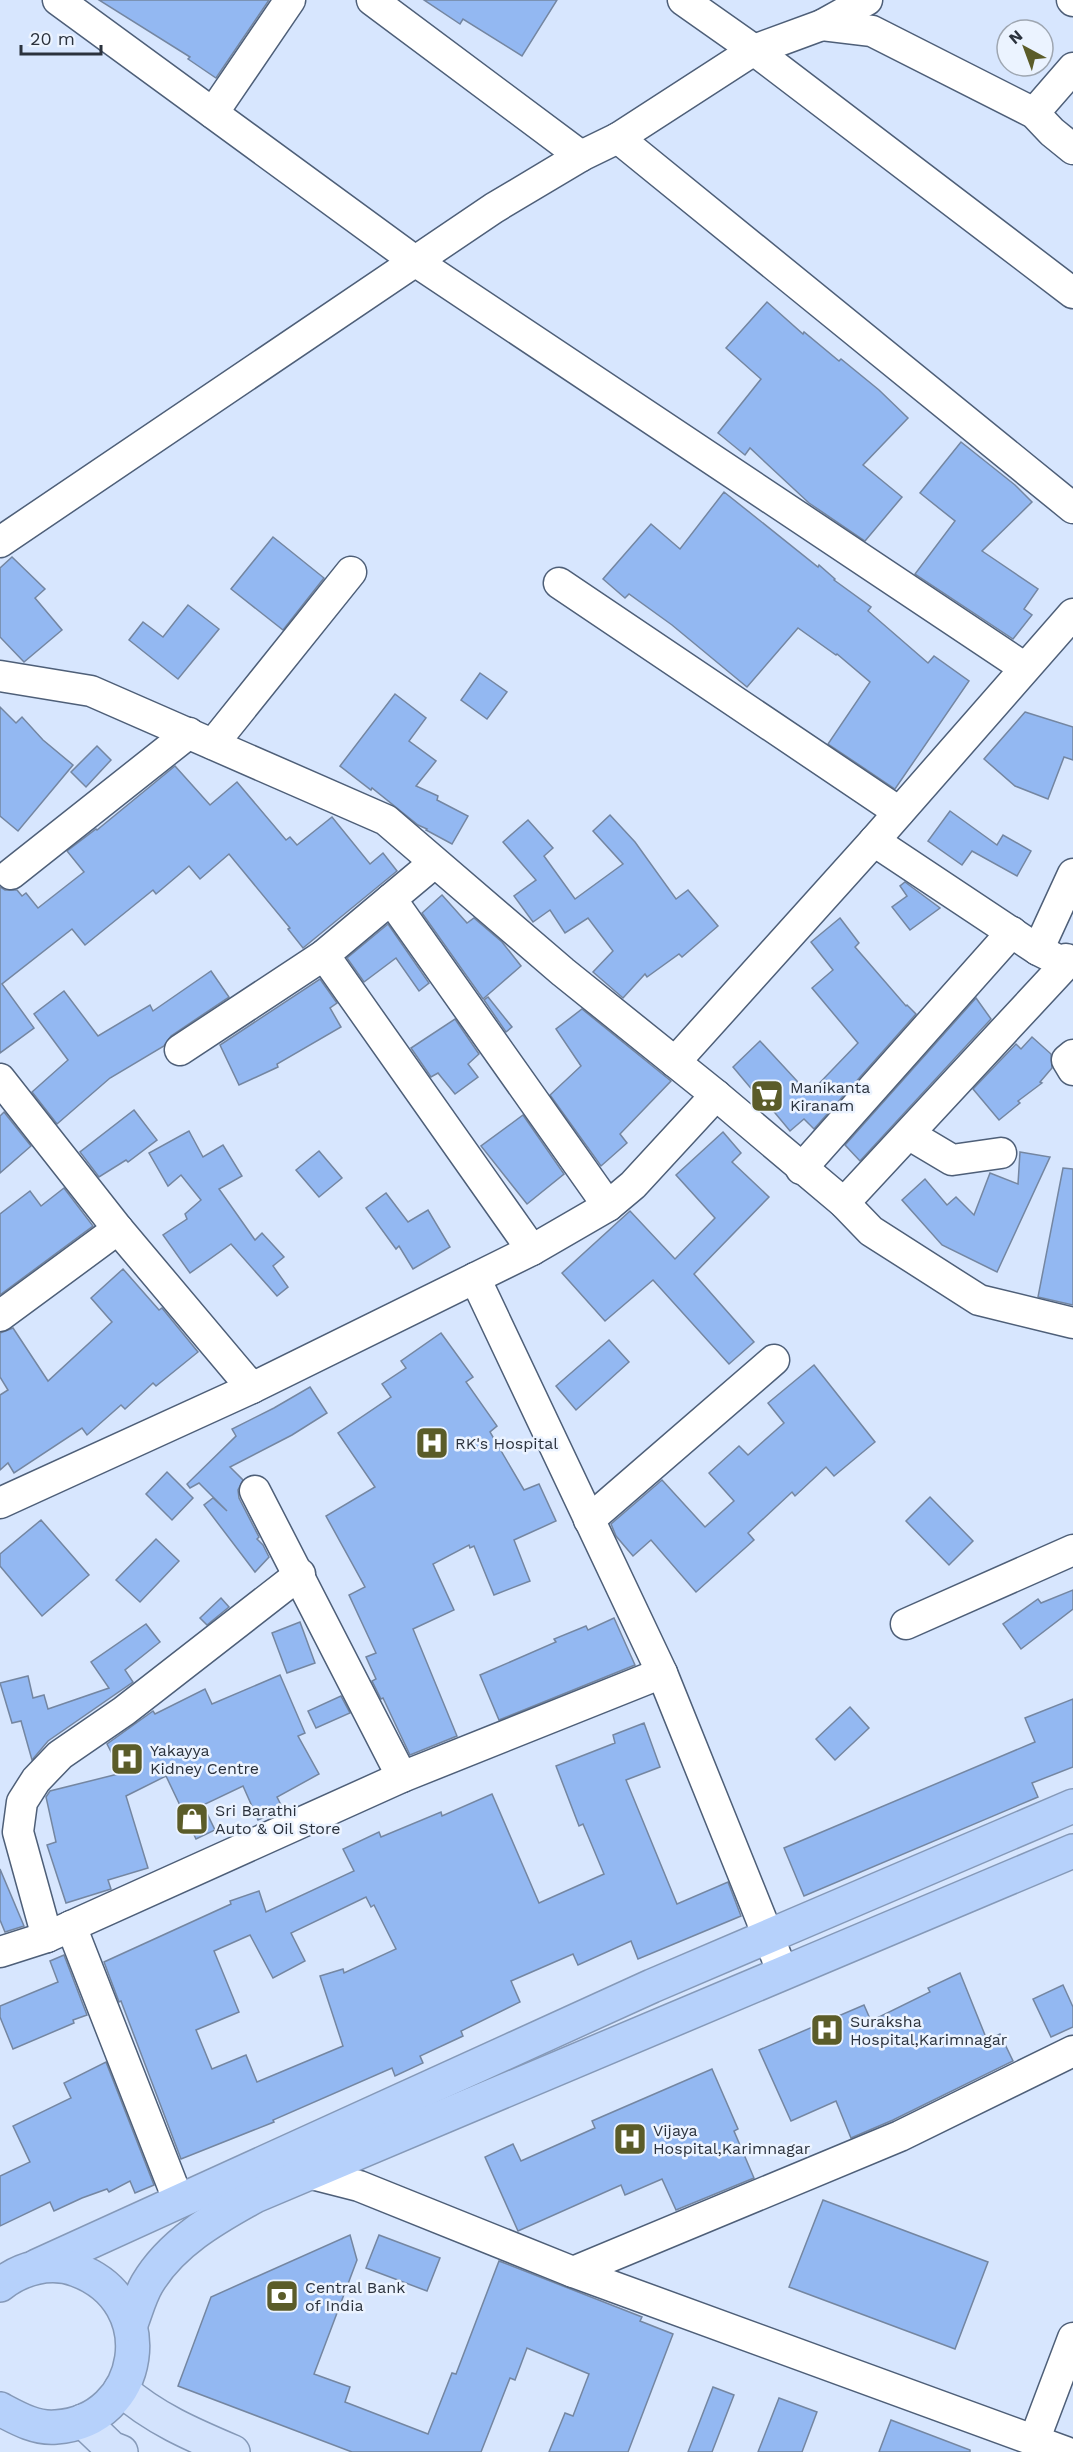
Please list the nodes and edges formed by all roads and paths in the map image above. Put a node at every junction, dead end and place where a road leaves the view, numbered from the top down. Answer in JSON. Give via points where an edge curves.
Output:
{"nodes":[{"id":1,"x":58,"y":0,"type":"edge"},
{"id":2,"x":290,"y":0,"type":"edge"},
{"id":3,"x":372,"y":0,"type":"edge"},
{"id":4,"x":683,"y":0,"type":"edge"},
{"id":5,"x":867,"y":0,"type":"edge"},
{"id":6,"x":822,"y":25,"type":"junction"},
{"id":7,"x":754,"y":50,"type":"junction"},
{"id":8,"x":1073,"y":68,"type":"edge"},
{"id":9,"x":213,"y":113,"type":"junction"},
{"id":10,"x":1034,"y":113,"type":"junction"},
{"id":11,"x":618,"y":138,"type":"junction"},
{"id":12,"x":1073,"y":149,"type":"edge"},
{"id":13,"x":581,"y":156,"type":"junction"},
{"id":14,"x":415,"y":261,"type":"junction"},
{"id":15,"x":1073,"y":293,"type":"edge"},
{"id":16,"x":1073,"y":508,"type":"edge"},
{"id":17,"x":0,"y":542,"type":"edge"},
{"id":18,"x":351,"y":572,"type":"dead end"},
{"id":19,"x":559,"y":583,"type":"dead end"},
{"id":20,"x":1073,"y":614,"type":"edge"},
{"id":21,"x":1025,"y":668,"type":"junction"},
{"id":22,"x":0,"y":676,"type":"edge"},
{"id":23,"x":201,"y":739,"type":"junction"},
{"id":24,"x":898,"y":812,"type":"junction"},
{"id":25,"x":874,"y":841,"type":"junction"},
{"id":26,"x":434,"y":863,"type":"junction"},
{"id":27,"x":11,"y":874,"type":"dead end"},
{"id":28,"x":1073,"y":874,"type":"edge"},
{"id":29,"x":391,"y":899,"type":"junction"},
{"id":30,"x":1012,"y":932,"type":"junction"},
{"id":31,"x":1038,"y":950,"type":"junction"},
{"id":32,"x":324,"y":955,"type":"junction"},
{"id":33,"x":1069,"y":963,"type":"edge"},
{"id":34,"x":180,"y":1050,"type":"dead end"},
{"id":35,"x":1073,"y":1055,"type":"edge"},
{"id":36,"x":675,"y":1062,"type":"junction"},
{"id":37,"x":1073,"y":1070,"type":"edge"},
{"id":38,"x":2,"y":1082,"type":"edge"},
{"id":39,"x":716,"y":1095,"type":"junction"},
{"id":40,"x":910,"y":1135,"type":"junction"},
{"id":41,"x":1001,"y":1153,"type":"dead end"},
{"id":42,"x":801,"y":1169,"type":"junction"},
{"id":43,"x":844,"y":1203,"type":"junction"},
{"id":44,"x":608,"y":1206,"type":"junction"},
{"id":45,"x":118,"y":1229,"type":"junction"},
{"id":46,"x":532,"y":1250,"type":"junction"},
{"id":47,"x":475,"y":1278,"type":"junction"},
{"id":48,"x":0,"y":1316,"type":"edge"},
{"id":49,"x":1073,"y":1323,"type":"edge"},
{"id":50,"x":774,"y":1360,"type":"dead end"},
{"id":51,"x":252,"y":1388,"type":"junction"},
{"id":52,"x":255,"y":1491,"type":"dead end"},
{"id":53,"x":0,"y":1503,"type":"edge"},
{"id":54,"x":589,"y":1520,"type":"junction"},
{"id":55,"x":1073,"y":1550,"type":"edge"},
{"id":56,"x":300,"y":1574,"type":"junction"},
{"id":57,"x":906,"y":1624,"type":"dead end"},
{"id":58,"x":662,"y":1673,"type":"junction"},
{"id":59,"x":402,"y":1777,"type":"junction"},
{"id":60,"x":1073,"y":1806,"type":"edge"},
{"id":61,"x":1073,"y":1851,"type":"edge"},
{"id":62,"x":59,"y":1931,"type":"junction"},
{"id":63,"x":770,"y":1935,"type":"junction"},
{"id":64,"x":0,"y":1952,"type":"edge"},
{"id":65,"x":783,"y":1973,"type":"junction"},
{"id":66,"x":1073,"y":2051,"type":"edge"},
{"id":67,"x":308,"y":2173,"type":"junction"},
{"id":68,"x":179,"y":2202,"type":"junction"},
{"id":69,"x":573,"y":2271,"type":"junction"},
{"id":70,"x":12,"y":2276,"type":"edge"},
{"id":71,"x":131,"y":2324,"type":"junction"},
{"id":72,"x":1073,"y":2338,"type":"edge"},
{"id":73,"x":121,"y":2390,"type":"junction"},
{"id":74,"x":0,"y":2409,"type":"edge"},
{"id":75,"x":83,"y":2421,"type":"junction"},
{"id":76,"x":1034,"y":2441,"type":"junction"},
{"id":77,"x":114,"y":2451,"type":"edge"},
{"id":78,"x":233,"y":2452,"type":"edge"},
{"id":79,"x":1066,"y":2452,"type":"edge"}],
"edges":[{"from":1,"to":9,"type":"street"},
{"from":2,"to":9,"type":"street"},
{"from":3,"to":13,"type":"street"},
{"from":4,"to":7,"type":"street"},
{"from":5,"to":6,"type":"street"},
{"from":6,"to":7,"type":"street"},
{"from":6,"to":10,"type":"street","via":[[872,31]]},
{"from":7,"to":11,"type":"street"},
{"from":7,"to":15,"type":"street"},
{"from":8,"to":10,"type":"street"},
{"from":9,"to":14,"type":"street"},
{"from":10,"to":12,"type":"street"},
{"from":11,"to":13,"type":"street"},
{"from":11,"to":16,"type":"street"},
{"from":13,"to":14,"type":"street"},
{"from":14,"to":17,"type":"street"},
{"from":14,"to":21,"type":"street"},
{"from":18,"to":23,"type":"street"},
{"from":19,"to":24,"type":"street"},
{"from":20,"to":21,"type":"street"},
{"from":21,"to":24,"type":"street"},
{"from":22,"to":23,"type":"street","via":[[91,691]]},
{"from":23,"to":26,"type":"street","via":[[386,820]]},
{"from":23,"to":27,"type":"street"},
{"from":24,"to":25,"type":"street"},
{"from":25,"to":30,"type":"street"},
{"from":25,"to":36,"type":"street"},
{"from":26,"to":29,"type":"street"},
{"from":26,"to":36,"type":"street"},
{"from":28,"to":31,"type":"street"},
{"from":29,"to":32,"type":"street"},
{"from":29,"to":44,"type":"street"},
{"from":30,"to":31,"type":"street"},
{"from":30,"to":42,"type":"street"},
{"from":31,"to":33,"type":"street"},
{"from":32,"to":34,"type":"street"},
{"from":32,"to":46,"type":"street"},
{"from":33,"to":40,"type":"street"},
{"from":35,"to":37,"type":"street","via":[[1067,1060]]},
{"from":36,"to":39,"type":"street"},
{"from":38,"to":45,"type":"street"},
{"from":39,"to":42,"type":"street"},
{"from":39,"to":44,"type":"street","via":[[633,1185]]},
{"from":40,"to":41,"type":"street","via":[[952,1160]]},
{"from":40,"to":43,"type":"street"},
{"from":42,"to":43,"type":"street"},
{"from":43,"to":49,"type":"street","via":[[872,1231],[979,1300]]},
{"from":44,"to":46,"type":"street"},
{"from":45,"to":48,"type":"street"},
{"from":45,"to":51,"type":"street"},
{"from":46,"to":47,"type":"street"},
{"from":47,"to":51,"type":"street"},
{"from":47,"to":54,"type":"street"},
{"from":50,"to":54,"type":"street"},
{"from":51,"to":53,"type":"street"},
{"from":52,"to":56,"type":"street"},
{"from":54,"to":58,"type":"street"},
{"from":55,"to":57,"type":"street"},
{"from":56,"to":59,"type":"street"},
{"from":56,"to":62,"type":"street","via":[[124,1711],[60,1755],[36,1780],[22,1802],[18,1832]]},
{"from":58,"to":59,"type":"street"},
{"from":58,"to":63,"type":"street"},
{"from":59,"to":62,"type":"street"},
{"from":60,"to":63,"type":"highway"},
{"from":61,"to":65,"type":"highway"},
{"from":62,"to":64,"type":"street"},
{"from":62,"to":68,"type":"street"},
{"from":63,"to":65,"type":"street"},
{"from":63,"to":68,"type":"highway"},
{"from":65,"to":67,"type":"highway"},
{"from":66,"to":69,"type":"street","via":[[900,2136]]},
{"from":67,"to":69,"type":"street","via":[[359,2186]]},
{"from":67,"to":71,"type":"highway","via":[[255,2196],[191,2236],[147,2284]]},
{"from":68,"to":70,"type":"highway"},
{"from":69,"to":76,"type":"street"},
{"from":70,"to":71,"type":"highway","via":[[67,2266],[96,2277],[117,2297]]},
{"from":71,"to":73,"type":"highway","via":[[133,2358]]},
{"from":72,"to":76,"type":"street"},
{"from":73,"to":75,"type":"highway","via":[[105,2408]]},
{"from":73,"to":78,"type":"main road","via":[[141,2408]]},
{"from":74,"to":75,"type":"highway","via":[[26,2423],[55,2428]]},
{"from":75,"to":77,"type":"main road"},
{"from":76,"to":79,"type":"street"}]}
